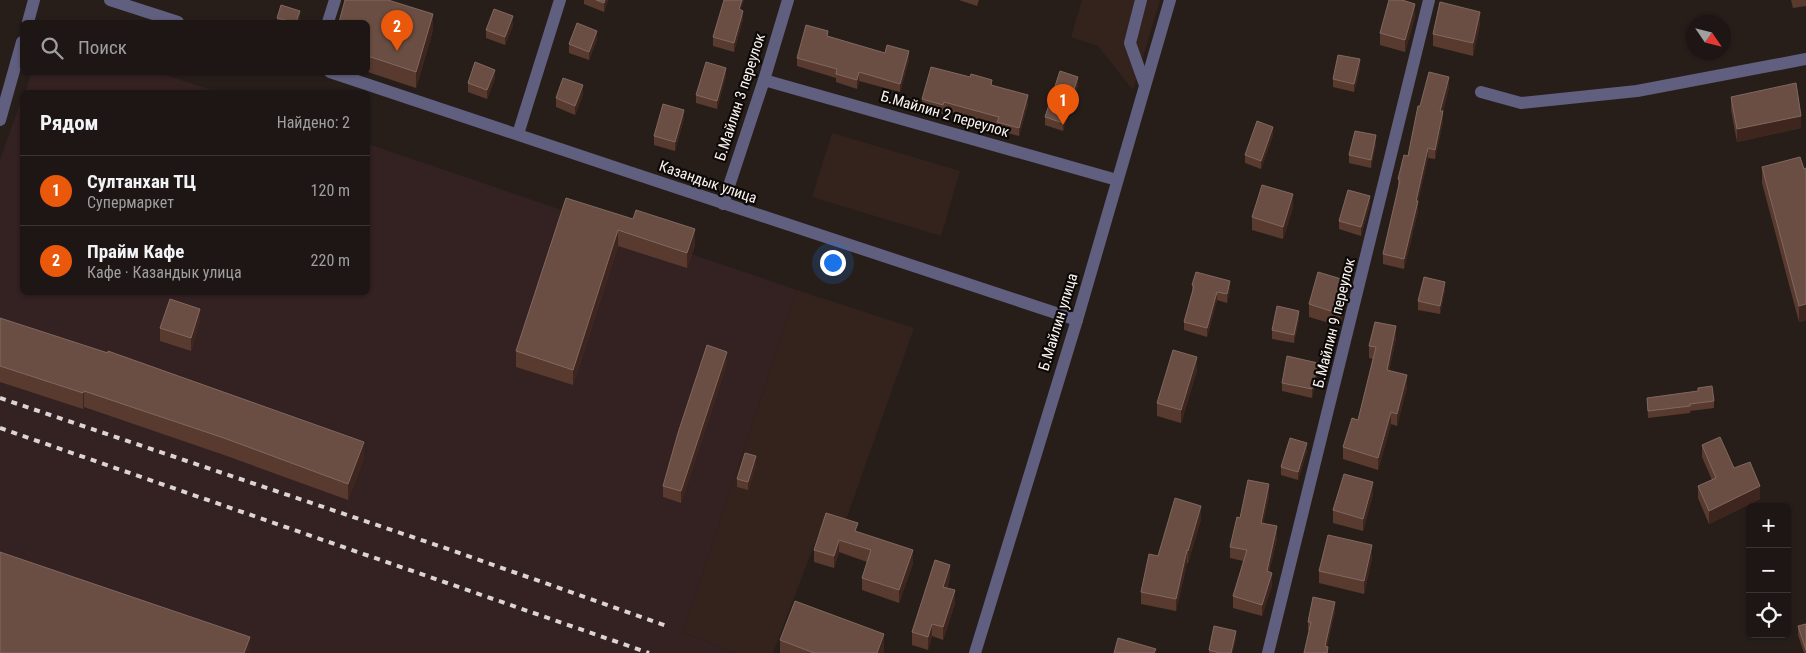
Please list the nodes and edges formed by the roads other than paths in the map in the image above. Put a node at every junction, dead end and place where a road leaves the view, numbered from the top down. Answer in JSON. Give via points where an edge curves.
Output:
{"nodes":[{"id":1,"x":34,"y":0,"type":"edge"},
{"id":2,"x":110,"y":0,"type":"edge"},
{"id":3,"x":334,"y":0,"type":"edge"},
{"id":4,"x":560,"y":0,"type":"edge"},
{"id":5,"x":788,"y":0,"type":"edge"},
{"id":6,"x":1141,"y":0,"type":"edge"},
{"id":7,"x":1170,"y":0,"type":"edge"},
{"id":8,"x":1429,"y":0,"type":"edge"},
{"id":9,"x":29,"y":20,"type":"edge"},
{"id":10,"x":172,"y":20,"type":"edge"},
{"id":11,"x":329,"y":20,"type":"edge"},
{"id":12,"x":20,"y":49,"type":"edge"},
{"id":13,"x":1806,"y":59,"type":"edge"},
{"id":14,"x":339,"y":75,"type":"edge"},
{"id":15,"x":764,"y":80,"type":"junction"},
{"id":16,"x":1145,"y":85,"type":"junction"},
{"id":17,"x":1481,"y":92,"type":"dead end"},
{"id":18,"x":0,"y":120,"type":"edge"},
{"id":19,"x":518,"y":134,"type":"junction"},
{"id":20,"x":1117,"y":180,"type":"junction"},
{"id":21,"x":723,"y":204,"type":"junction"},
{"id":22,"x":1077,"y":320,"type":"junction"},
{"id":23,"x":979,"y":650,"type":"edge"},
{"id":24,"x":1268,"y":653,"type":"edge"}],
"edges":[{"from":1,"to":9,"type":"street"},
{"from":2,"to":10,"type":"street"},
{"from":3,"to":11,"type":"street"},
{"from":4,"to":19,"type":"street"},
{"from":5,"to":15,"type":"street","name":"Б.Майлин 3 переулок"},
{"from":6,"to":16,"type":"street","via":[[1130,43]]},
{"from":7,"to":16,"type":"street","name":"Б.Майлин улица"},
{"from":8,"to":24,"type":"street","name":"Б.Майлин 9 переулок"},
{"from":12,"to":18,"type":"street"},
{"from":13,"to":17,"type":"street","via":[[1636,91],[1521,104]]},
{"from":14,"to":19,"type":"street","name":"Казандык улица"},
{"from":15,"to":20,"type":"street","name":"Б.Майлин 2 переулок"},
{"from":15,"to":21,"type":"street","name":"Б.Майлин 3 переулок"},
{"from":16,"to":20,"type":"street","name":"Б.Майлин улица"},
{"from":19,"to":21,"type":"street","name":"Казандык улица"},
{"from":20,"to":22,"type":"street","name":"Б.Майлин улица"},
{"from":21,"to":22,"type":"street","name":"Казандык улица"},
{"from":22,"to":23,"type":"street","name":"Б.Майлин улица"}]}
